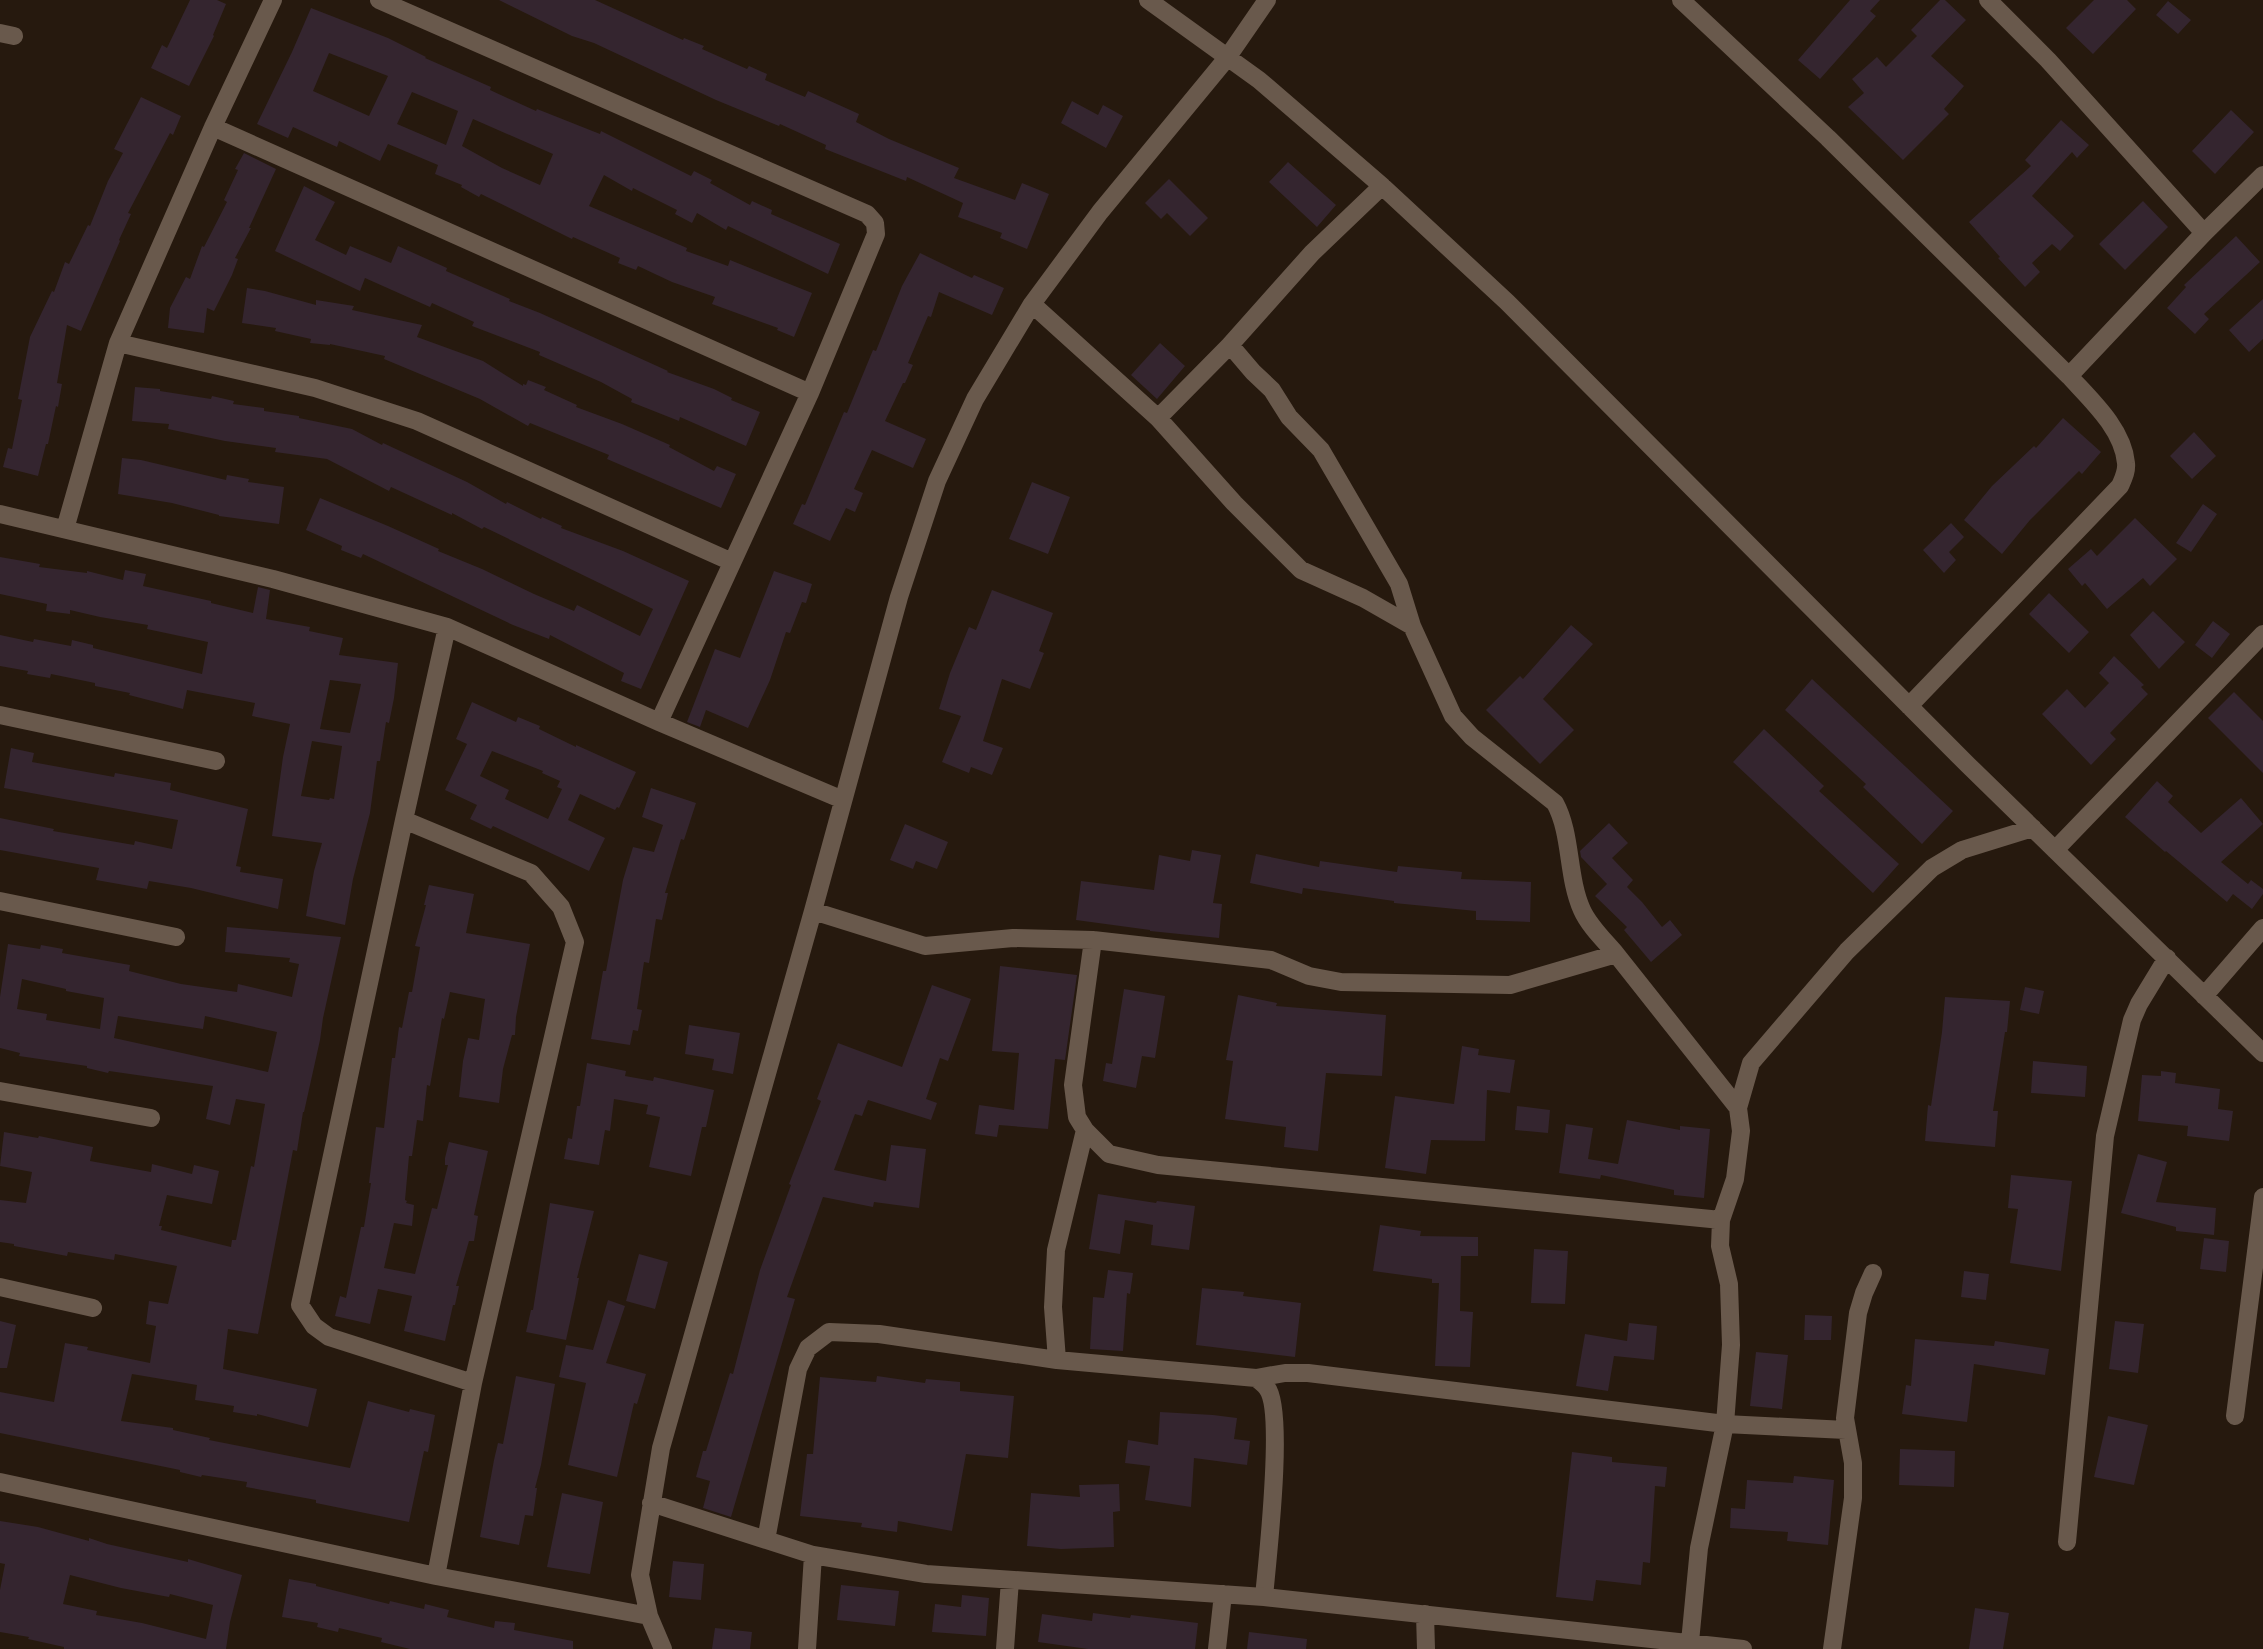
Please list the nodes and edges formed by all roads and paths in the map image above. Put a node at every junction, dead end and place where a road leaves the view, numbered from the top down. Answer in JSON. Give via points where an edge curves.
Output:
{"nodes":[{"id":1,"x":273,"y":0,"type":"edge"},
{"id":2,"x":379,"y":0,"type":"edge"},
{"id":3,"x":1148,"y":0,"type":"edge"},
{"id":4,"x":1267,"y":0,"type":"edge"},
{"id":5,"x":1681,"y":0,"type":"edge"},
{"id":6,"x":1988,"y":0,"type":"edge"},
{"id":7,"x":1227,"y":58,"type":"junction"},
{"id":8,"x":213,"y":127,"type":"junction"},
{"id":9,"x":2263,"y":175,"type":"edge"},
{"id":10,"x":1382,"y":186,"type":"junction"},
{"id":11,"x":2204,"y":234,"type":"junction"},
{"id":12,"x":1032,"y":304,"type":"junction"},
{"id":13,"x":118,"y":343,"type":"junction"},
{"id":14,"x":1230,"y":345,"type":"junction"},
{"id":15,"x":2069,"y":376,"type":"junction"},
{"id":16,"x":810,"y":393,"type":"junction"},
{"id":17,"x":1158,"y":418,"type":"junction"},
{"id":18,"x":0,"y":514,"type":"edge"},
{"id":19,"x":65,"y":529,"type":"junction"},
{"id":20,"x":732,"y":562,"type":"junction"},
{"id":21,"x":1412,"y":626,"type":"junction"},
{"id":22,"x":447,"y":627,"type":"junction"},
{"id":23,"x":2263,"y":634,"type":"edge"},
{"id":24,"x":1909,"y":706,"type":"junction"},
{"id":25,"x":0,"y":715,"type":"edge"},
{"id":26,"x":659,"y":722,"type":"junction"},
{"id":27,"x":216,"y":761,"type":"dead end"},
{"id":28,"x":843,"y":800,"type":"junction"},
{"id":29,"x":404,"y":820,"type":"junction"},
{"id":30,"x":2033,"y":828,"type":"junction"},
{"id":31,"x":2055,"y":850,"type":"junction"},
{"id":32,"x":0,"y":901,"type":"edge"},
{"id":33,"x":813,"y":911,"type":"junction"},
{"id":34,"x":2263,"y":928,"type":"edge"},
{"id":35,"x":176,"y":937,"type":"dead end"},
{"id":36,"x":1094,"y":940,"type":"junction"},
{"id":37,"x":1616,"y":954,"type":"junction"},
{"id":38,"x":2167,"y":958,"type":"junction"},
{"id":39,"x":2204,"y":996,"type":"junction"},
{"id":40,"x":2263,"y":1053,"type":"edge"},
{"id":41,"x":0,"y":1090,"type":"edge"},
{"id":42,"x":1738,"y":1108,"type":"junction"},
{"id":43,"x":151,"y":1118,"type":"dead end"},
{"id":44,"x":1085,"y":1130,"type":"junction"},
{"id":45,"x":2263,"y":1197,"type":"edge"},
{"id":46,"x":1721,"y":1220,"type":"junction"},
{"id":47,"x":1873,"y":1274,"type":"dead end"},
{"id":48,"x":0,"y":1287,"type":"edge"},
{"id":49,"x":93,"y":1308,"type":"dead end"},
{"id":50,"x":1058,"y":1360,"type":"junction"},
{"id":51,"x":1256,"y":1378,"type":"junction"},
{"id":52,"x":473,"y":1383,"type":"junction"},
{"id":53,"x":2235,"y":1416,"type":"dead end"},
{"id":54,"x":1725,"y":1424,"type":"junction"},
{"id":55,"x":1846,"y":1430,"type":"junction"},
{"id":56,"x":0,"y":1482,"type":"edge"},
{"id":57,"x":651,"y":1503,"type":"junction"},
{"id":58,"x":766,"y":1540,"type":"junction"},
{"id":59,"x":2067,"y":1542,"type":"dead end"},
{"id":60,"x":813,"y":1554,"type":"junction"},
{"id":61,"x":436,"y":1576,"type":"junction"},
{"id":62,"x":1010,"y":1580,"type":"junction"},
{"id":63,"x":1223,"y":1594,"type":"junction"},
{"id":64,"x":1264,"y":1597,"type":"junction"},
{"id":65,"x":1425,"y":1614,"type":"junction"},
{"id":66,"x":649,"y":1616,"type":"junction"},
{"id":67,"x":1690,"y":1642,"type":"junction"},
{"id":68,"x":1643,"y":1643,"type":"edge"},
{"id":69,"x":663,"y":1649,"type":"edge"},
{"id":70,"x":807,"y":1649,"type":"edge"},
{"id":71,"x":1005,"y":1649,"type":"edge"},
{"id":72,"x":1217,"y":1649,"type":"edge"},
{"id":73,"x":1426,"y":1649,"type":"edge"},
{"id":74,"x":1743,"y":1649,"type":"edge"},
{"id":75,"x":1832,"y":1649,"type":"edge"}],
"edges":[{"from":1,"to":8,"type":"street"},
{"from":2,"to":16,"type":"street","via":[[867,214],[875,223],[876,234]]},
{"from":3,"to":7,"type":"street"},
{"from":4,"to":7,"type":"street"},
{"from":5,"to":15,"type":"street","via":[[1828,138]]},
{"from":6,"to":11,"type":"street","via":[[2048,60]]},
{"from":7,"to":10,"type":"street","via":[[1259,80]]},
{"from":7,"to":12,"type":"street","via":[[1100,212]]},
{"from":8,"to":13,"type":"street"},
{"from":8,"to":16,"type":"street"},
{"from":9,"to":11,"type":"street"},
{"from":10,"to":14,"type":"street","via":[[1312,253]]},
{"from":10,"to":24,"type":"street","via":[[1507,302]]},
{"from":11,"to":15,"type":"street"},
{"from":12,"to":17,"type":"street"},
{"from":12,"to":28,"type":"street","via":[[975,399],[938,481],[899,597]]},
{"from":13,"to":19,"type":"street"},
{"from":13,"to":20,"type":"street","via":[[315,388],[417,421]]},
{"from":14,"to":17,"type":"street"},
{"from":14,"to":21,"type":"street","via":[[1321,450],[1399,584]]},
{"from":15,"to":24,"type":"street","via":[[2100,410],[2123,450],[2126,465],[2120,486]]},
{"from":16,"to":20,"type":"street"},
{"from":17,"to":21,"type":"street","via":[[1301,570]]},
{"from":18,"to":19,"type":"street"},
{"from":19,"to":22,"type":"street","via":[[273,579]]},
{"from":20,"to":26,"type":"street"},
{"from":21,"to":37,"type":"street","via":[[1453,716],[1472,737],[1555,803],[1562,816],[1582,912]]},
{"from":22,"to":26,"type":"street"},
{"from":22,"to":29,"type":"street"},
{"from":23,"to":31,"type":"street"},
{"from":24,"to":30,"type":"street"},
{"from":25,"to":27,"type":"street"},
{"from":26,"to":28,"type":"street"},
{"from":28,"to":33,"type":"street"},
{"from":29,"to":52,"type":"street","via":[[531,873],[561,907],[575,942]]},
{"from":29,"to":52,"type":"street","via":[[300,1305],[314,1326],[329,1337]]},
{"from":30,"to":31,"type":"street"},
{"from":30,"to":42,"type":"street","via":[[1962,850],[1932,868],[1847,951],[1750,1063]]},
{"from":31,"to":38,"type":"street"},
{"from":32,"to":35,"type":"street"},
{"from":33,"to":36,"type":"street","via":[[925,946],[1013,938]]},
{"from":33,"to":57,"type":"street","via":[[661,1448]]},
{"from":34,"to":39,"type":"street"},
{"from":36,"to":37,"type":"street","via":[[1270,960],[1309,976],[1341,982],[1510,985]]},
{"from":36,"to":44,"type":"street","via":[[1073,1085],[1077,1117]]},
{"from":37,"to":42,"type":"street"},
{"from":38,"to":39,"type":"street"},
{"from":38,"to":59,"type":"street","via":[[2132,1020],[2105,1136]]},
{"from":39,"to":40,"type":"street"},
{"from":41,"to":43,"type":"street"},
{"from":42,"to":46,"type":"street","via":[[1738,1159]]},
{"from":44,"to":46,"type":"street","via":[[1109,1154],[1158,1165]]},
{"from":44,"to":50,"type":"street","via":[[1056,1250],[1053,1307]]},
{"from":45,"to":53,"type":"street"},
{"from":46,"to":54,"type":"street","via":[[1720,1246],[1731,1312]]},
{"from":47,"to":55,"type":"street","via":[[1858,1313]]},
{"from":48,"to":49,"type":"street"},
{"from":50,"to":51,"type":"street"},
{"from":50,"to":58,"type":"street","via":[[879,1334],[829,1332],[808,1348],[798,1369]]},
{"from":51,"to":54,"type":"street","via":[[1308,1373]]},
{"from":51,"to":64,"type":"street","via":[[1268,1389],[1273,1411],[1271,1532]]},
{"from":52,"to":61,"type":"street"},
{"from":54,"to":55,"type":"street"},
{"from":54,"to":67,"type":"street","via":[[1699,1548]]},
{"from":55,"to":75,"type":"street","via":[[1853,1463],[1853,1498]]},
{"from":56,"to":61,"type":"street"},
{"from":57,"to":58,"type":"street"},
{"from":57,"to":66,"type":"street","via":[[640,1575]]},
{"from":58,"to":60,"type":"street"},
{"from":60,"to":62,"type":"street","via":[[926,1574]]},
{"from":60,"to":70,"type":"street"},
{"from":61,"to":66,"type":"street"},
{"from":62,"to":63,"type":"street"},
{"from":62,"to":71,"type":"street"},
{"from":63,"to":64,"type":"street"},
{"from":63,"to":72,"type":"street"},
{"from":64,"to":65,"type":"street"},
{"from":65,"to":68,"type":"street"},
{"from":65,"to":73,"type":"street"},
{"from":66,"to":69,"type":"street"},
{"from":67,"to":68,"type":"street"},
{"from":67,"to":74,"type":"street"}]}
